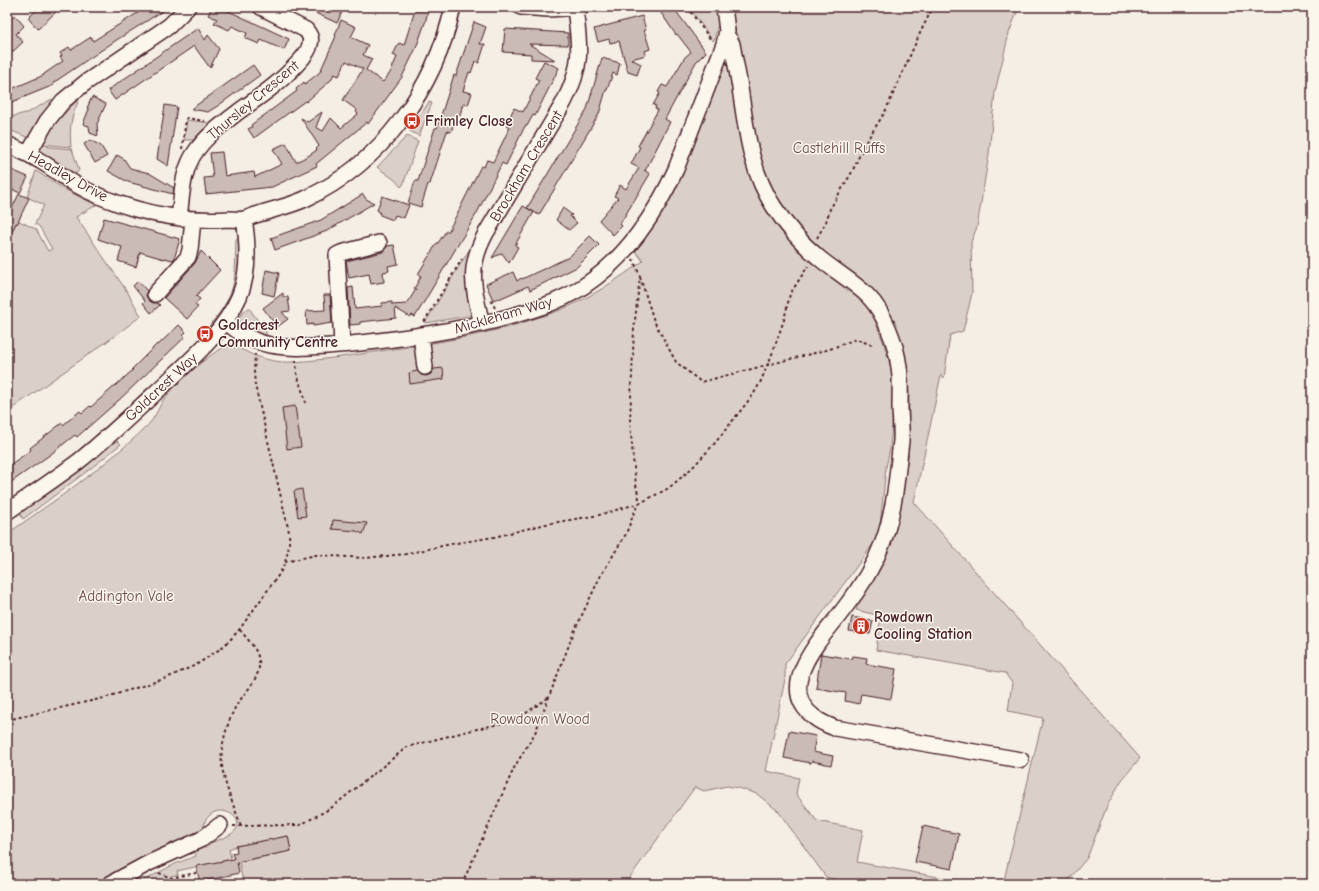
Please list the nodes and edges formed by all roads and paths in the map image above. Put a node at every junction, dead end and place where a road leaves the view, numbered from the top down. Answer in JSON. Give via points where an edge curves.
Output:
{"nodes":[{"id":1,"x":188,"y":7,"type":"edge"},
{"id":2,"x":261,"y":7,"type":"edge"},
{"id":3,"x":453,"y":7,"type":"edge"},
{"id":4,"x":521,"y":7,"type":"edge"},
{"id":5,"x":578,"y":7,"type":"edge"},
{"id":6,"x":687,"y":7,"type":"edge"},
{"id":7,"x":724,"y":7,"type":"edge"},
{"id":8,"x":934,"y":7,"type":"edge"},
{"id":9,"x":726,"y":35,"type":"junction"},
{"id":10,"x":722,"y":51,"type":"junction"},
{"id":11,"x":7,"y":144,"type":"edge"},
{"id":12,"x":28,"y":154,"type":"junction"},
{"id":13,"x":186,"y":219,"type":"junction"},
{"id":14,"x":244,"y":219,"type":"junction"},
{"id":15,"x":379,"y":242,"type":"dead end"},
{"id":16,"x":627,"y":247,"type":"junction"},
{"id":17,"x":478,"y":249,"type":"junction"},
{"id":18,"x":813,"y":253,"type":"junction"},
{"id":19,"x":640,"y":276,"type":"junction"},
{"id":20,"x":155,"y":294,"type":"dead end"},
{"id":21,"x":225,"y":321,"type":"junction"},
{"id":22,"x":482,"y":324,"type":"junction"},
{"id":23,"x":421,"y":335,"type":"junction"},
{"id":24,"x":259,"y":342,"type":"junction"},
{"id":25,"x":342,"y":344,"type":"junction"},
{"id":26,"x":872,"y":345,"type":"dead end"},
{"id":27,"x":295,"y":347,"type":"junction"},
{"id":28,"x":768,"y":364,"type":"junction"},
{"id":29,"x":425,"y":368,"type":"dead end"},
{"id":30,"x":306,"y":403,"type":"dead end"},
{"id":31,"x":640,"y":503,"type":"junction"},
{"id":32,"x":7,"y":512,"type":"edge"},
{"id":33,"x":285,"y":562,"type":"junction"},
{"id":34,"x":239,"y":630,"type":"junction"},
{"id":35,"x":550,"y":696,"type":"junction"},
{"id":36,"x":7,"y":720,"type":"edge"},
{"id":37,"x":1021,"y":760,"type":"dead end"},
{"id":38,"x":220,"y":825,"type":"joint"},
{"id":39,"x":241,"y":826,"type":"junction"},
{"id":40,"x":156,"y":872,"type":"dead end"},
{"id":41,"x":196,"y":873,"type":"dead end"},
{"id":42,"x":127,"y":880,"type":"edge"},
{"id":43,"x":110,"y":884,"type":"edge"},
{"id":44,"x":462,"y":884,"type":"edge"}],
"edges":[{"from":1,"to":12,"type":"street","via":[[169,26],[82,85],[63,101],[47,121]]},
{"from":2,"to":13,"type":"street","name":"Thursley Crescent","via":[[306,30],[310,36],[310,46],[302,59],[284,77],[216,129],[198,147],[186,171],[182,191]]},
{"from":3,"to":14,"type":"street","name":"Headley Drive","via":[[441,48],[420,91],[376,150],[342,177],[313,195]]},
{"from":4,"to":5,"type":"street"},
{"from":5,"to":17,"type":"street","name":"Brockham Crescent","via":[[578,66],[572,86]]},
{"from":6,"to":10,"type":"path","via":[[712,42]]},
{"from":7,"to":9,"type":"street","name":"Mickleham Way"},
{"from":8,"to":18,"type":"path","via":[[921,30],[885,112],[830,209],[812,247]]},
{"from":9,"to":10,"type":"street","name":"Mickleham Way"},
{"from":9,"to":18,"type":"street","via":[[732,44],[749,150],[760,180],[773,206]]},
{"from":10,"to":16,"type":"street","name":"Mickleham Way","via":[[673,176],[653,213]]},
{"from":11,"to":12,"type":"street","name":"Headley Drive"},
{"from":12,"to":13,"type":"street","name":"Headley Drive","via":[[97,195],[138,210]]},
{"from":13,"to":14,"type":"street","name":"Headley Drive"},
{"from":13,"to":20,"type":"street","via":[[190,250],[188,257]]},
{"from":14,"to":21,"type":"street","name":"Goldcrest Way","via":[[246,246],[243,284],[239,298]]},
{"from":15,"to":25,"type":"street","via":[[337,255]]},
{"from":16,"to":19,"type":"path"},
{"from":16,"to":22,"type":"street","name":"Mickleham Way","via":[[596,277],[568,296],[536,309]]},
{"from":17,"to":22,"type":"street","name":"Brockham Crescent","via":[[473,278]]},
{"from":17,"to":23,"type":"path","via":[[468,249],[425,320]]},
{"from":18,"to":28,"type":"path","via":[[790,294],[784,320]]},
{"from":18,"to":37,"type":"street","via":[[867,295],[883,315],[899,366],[901,438],[893,504],[883,543],[851,599],[809,655],[798,687],[801,703],[820,722],[835,728]]},
{"from":19,"to":28,"type":"path","via":[[654,321],[676,362],[701,382]]},
{"from":19,"to":31,"type":"path","via":[[634,329],[630,421]]},
{"from":21,"to":24,"type":"street","name":"Mickleham Way","via":[[245,336]]},
{"from":21,"to":32,"type":"street","name":"Goldcrest Way","via":[[187,364],[108,436]]},
{"from":22,"to":23,"type":"street","name":"Mickleham Way"},
{"from":23,"to":25,"type":"street","name":"Mickleham Way"},
{"from":23,"to":29,"type":"street"},
{"from":24,"to":27,"type":"street","name":"Mickleham Way"},
{"from":24,"to":33,"type":"path","via":[[254,372],[255,385],[289,532],[290,542]]},
{"from":25,"to":27,"type":"street","name":"Mickleham Way"},
{"from":26,"to":28,"type":"path","via":[[856,339],[830,349]]},
{"from":27,"to":30,"type":"path","via":[[297,374]]},
{"from":28,"to":31,"type":"path","via":[[753,395],[692,468],[669,488]]},
{"from":31,"to":33,"type":"path","via":[[599,515],[406,554],[365,558],[316,555]]},
{"from":31,"to":35,"type":"path","via":[[574,632]]},
{"from":33,"to":34,"type":"path","via":[[280,573]]},
{"from":34,"to":36,"type":"path","via":[[220,649],[183,672],[104,698]]},
{"from":34,"to":39,"type":"path","via":[[252,643],[259,666],[256,677],[227,726],[222,750],[226,784]]},
{"from":35,"to":39,"type":"path","via":[[516,720],[408,747],[331,808],[300,825]]},
{"from":35,"to":44,"type":"path","via":[[535,733],[515,766]]},
{"from":38,"to":39,"type":"path"},
{"from":38,"to":42,"type":"street","via":[[202,840]]},
{"from":40,"to":41,"type":"path","via":[[171,878]]},
{"from":42,"to":43,"type":"street"}]}
